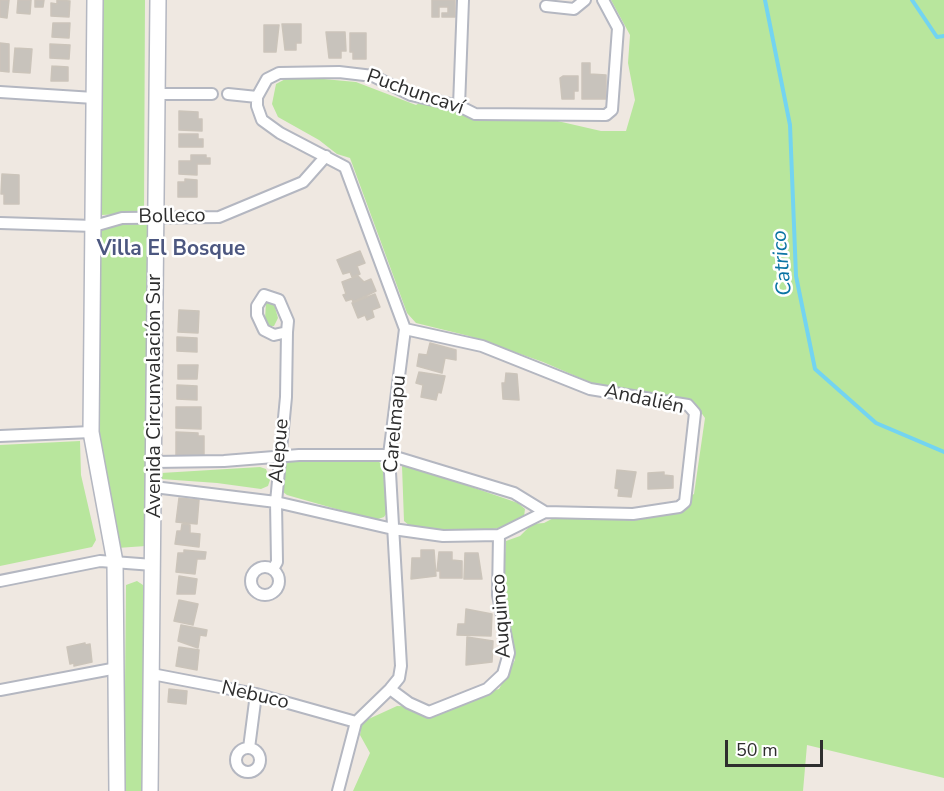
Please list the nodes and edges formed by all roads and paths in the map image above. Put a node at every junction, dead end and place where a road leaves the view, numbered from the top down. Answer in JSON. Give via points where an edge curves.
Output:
{"nodes":[{"id":1,"x":95,"y":0,"type":"edge"},
{"id":2,"x":158,"y":0,"type":"edge"},
{"id":3,"x":463,"y":0,"type":"edge"},
{"id":4,"x":585,"y":0,"type":"edge"},
{"id":5,"x":603,"y":0,"type":"edge"},
{"id":6,"x":546,"y":6,"type":"dead end"},
{"id":7,"x":0,"y":92,"type":"edge"},
{"id":8,"x":157,"y":94,"type":"junction"},
{"id":9,"x":212,"y":94,"type":"dead end"},
{"id":10,"x":228,"y":94,"type":"dead end"},
{"id":11,"x":257,"y":97,"type":"junction"},
{"id":12,"x":94,"y":98,"type":"junction"},
{"id":13,"x":459,"y":106,"type":"junction"},
{"id":14,"x":326,"y":156,"type":"junction"},
{"id":15,"x":156,"y":217,"type":"junction"},
{"id":16,"x":0,"y":223,"type":"edge"},
{"id":17,"x":94,"y":226,"type":"junction"},
{"id":18,"x":405,"y":329,"type":"junction"},
{"id":19,"x":287,"y":332,"type":"dead end"},
{"id":20,"x":91,"y":432,"type":"junction"},
{"id":21,"x":0,"y":436,"type":"edge"},
{"id":22,"x":389,"y":455,"type":"junction"},
{"id":23,"x":279,"y":457,"type":"junction"},
{"id":24,"x":154,"y":462,"type":"junction"},
{"id":25,"x":154,"y":487,"type":"junction"},
{"id":26,"x":276,"y":502,"type":"junction"},
{"id":27,"x":545,"y":512,"type":"junction"},
{"id":28,"x":393,"y":529,"type":"junction"},
{"id":29,"x":499,"y":535,"type":"junction"},
{"id":30,"x":115,"y":562,"type":"junction"},
{"id":31,"x":153,"y":565,"type":"junction"},
{"id":32,"x":273,"y":569,"type":"dead end"},
{"id":33,"x":0,"y":581,"type":"edge"},
{"id":34,"x":117,"y":668,"type":"junction"},
{"id":35,"x":152,"y":675,"type":"junction"},
{"id":36,"x":390,"y":689,"type":"junction"},
{"id":37,"x":0,"y":690,"type":"edge"},
{"id":38,"x":256,"y":694,"type":"junction"},
{"id":39,"x":356,"y":722,"type":"junction"},
{"id":40,"x":249,"y":748,"type":"dead end"},
{"id":41,"x":117,"y":791,"type":"edge"},
{"id":42,"x":150,"y":791,"type":"edge"},
{"id":43,"x":338,"y":791,"type":"edge"}],
"edges":[{"from":1,"to":12,"type":"main road"},
{"from":2,"to":8,"type":"main road","name":"Avenida Circunvalación Sur"},
{"from":3,"to":13,"type":"street"},
{"from":4,"to":6,"type":"street","via":[[574,9]]},
{"from":5,"to":13,"type":"street","name":"Puchuncaví","via":[[618,28],[612,110],[606,115],[476,114]]},
{"from":7,"to":12,"type":"street"},
{"from":8,"to":9,"type":"street"},
{"from":8,"to":15,"type":"main road","name":"Avenida Circunvalación Sur"},
{"from":10,"to":11,"type":"street"},
{"from":11,"to":13,"type":"street","name":"Puchuncaví","via":[[267,80],[279,73],[339,72],[373,76],[423,100]]},
{"from":11,"to":14,"type":"street","name":"Carelmapu","via":[[262,120]]},
{"from":12,"to":17,"type":"main road"},
{"from":14,"to":15,"type":"street","name":"Bolleco","via":[[303,182],[219,217]]},
{"from":14,"to":18,"type":"street","name":"Carelmapu","via":[[345,167]]},
{"from":15,"to":17,"type":"street","name":"Bolleco","via":[[122,218]]},
{"from":15,"to":24,"type":"main road","name":"Avenida Circunvalación Sur"},
{"from":16,"to":17,"type":"street","name":"Bolleco"},
{"from":17,"to":20,"type":"main road"},
{"from":18,"to":22,"type":"street","name":"Carelmapu"},
{"from":18,"to":27,"type":"street","name":"Andalién","via":[[483,346],[590,389],[688,405],[696,413],[685,502],[679,507],[633,514]]},
{"from":19,"to":23,"type":"street","name":"Alepue","via":[[286,397]]},
{"from":20,"to":21,"type":"street"},
{"from":20,"to":30,"type":"main road"},
{"from":22,"to":23,"type":"street","name":"Andalién"},
{"from":22,"to":27,"type":"street","name":"Andalién","via":[[514,494]]},
{"from":22,"to":28,"type":"street","name":"Carelmapu"},
{"from":23,"to":24,"type":"street","name":"Andalién"},
{"from":23,"to":26,"type":"street","name":"Alepue"},
{"from":24,"to":25,"type":"main road","name":"Avenida Circunvalación Sur"},
{"from":25,"to":26,"type":"street","name":"Andalién"},
{"from":25,"to":31,"type":"main road","name":"Avenida Circunvalación Sur"},
{"from":26,"to":28,"type":"street","name":"Andalién"},
{"from":26,"to":32,"type":"street","name":"Alepue","via":[[277,562]]},
{"from":27,"to":29,"type":"street","name":"Andalién"},
{"from":28,"to":29,"type":"street","name":"Andalién","via":[[443,536]]},
{"from":28,"to":36,"type":"street","name":"Carelmapu","via":[[401,666],[399,678]]},
{"from":29,"to":36,"type":"street","name":"Auquinco","via":[[498,595],[509,653],[499,680],[487,689],[429,712]]},
{"from":30,"to":31,"type":"street"},
{"from":30,"to":33,"type":"street","via":[[100,561]]},
{"from":30,"to":34,"type":"main road"},
{"from":31,"to":35,"type":"main road","name":"Avenida Circunvalación Sur"},
{"from":34,"to":37,"type":"street"},
{"from":34,"to":41,"type":"main road"},
{"from":35,"to":38,"type":"street","name":"Nebuco"},
{"from":35,"to":42,"type":"main road","name":"Avenida Circunvalación Sur"},
{"from":36,"to":39,"type":"street","name":"Carelmapu"},
{"from":38,"to":39,"type":"street","name":"Nebuco"},
{"from":38,"to":40,"type":"street"},
{"from":39,"to":43,"type":"street"}]}
